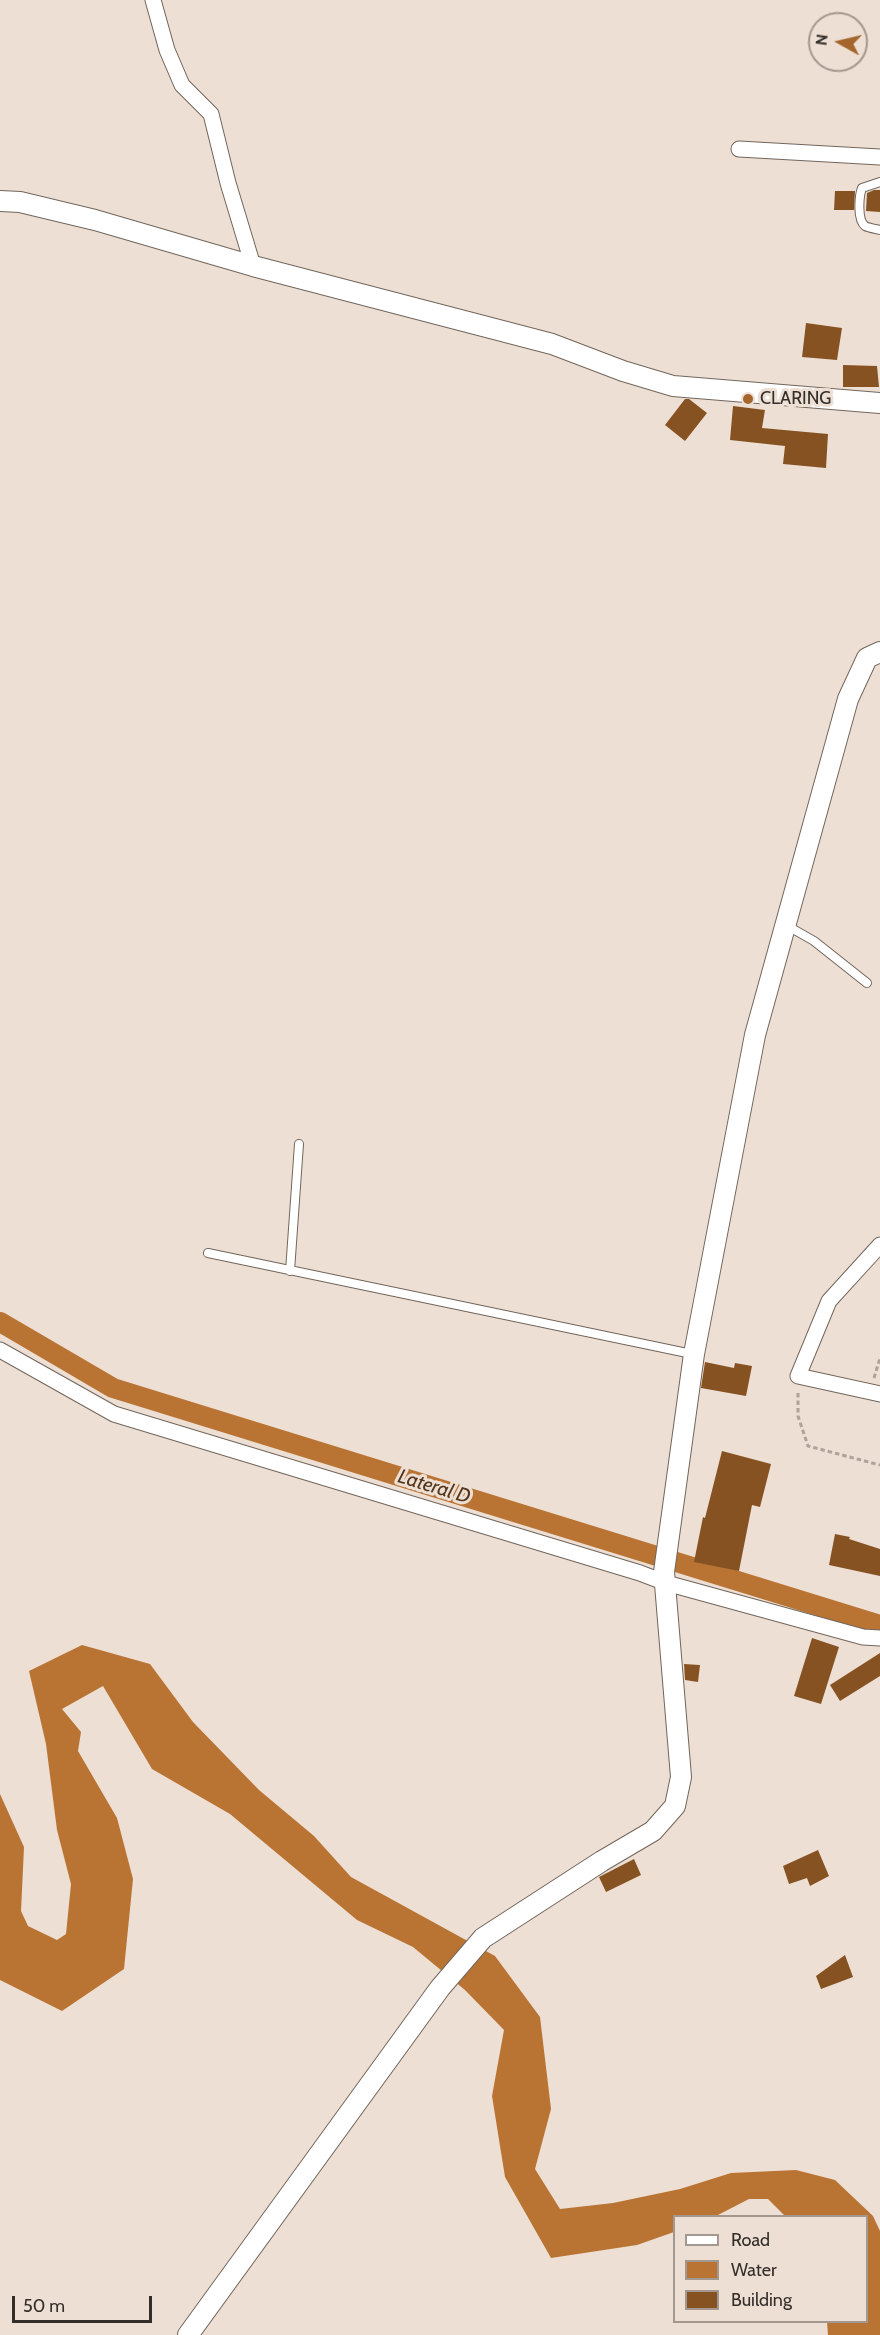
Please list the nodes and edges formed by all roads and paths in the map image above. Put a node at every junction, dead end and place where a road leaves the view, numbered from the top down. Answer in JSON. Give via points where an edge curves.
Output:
{"nodes":[{"id":1,"x":153,"y":0,"type":"edge"},
{"id":2,"x":739,"y":149,"type":"dead end"},
{"id":3,"x":880,"y":157,"type":"edge"},
{"id":4,"x":880,"y":182,"type":"edge"},
{"id":5,"x":0,"y":201,"type":"edge"},
{"id":6,"x":880,"y":230,"type":"edge"},
{"id":7,"x":253,"y":266,"type":"junction"},
{"id":8,"x":880,"y":403,"type":"edge"},
{"id":9,"x":880,"y":652,"type":"edge"},
{"id":10,"x":785,"y":924,"type":"junction"},
{"id":11,"x":867,"y":983,"type":"dead end"},
{"id":12,"x":298,"y":1144,"type":"dead end"},
{"id":13,"x":880,"y":1245,"type":"edge"},
{"id":14,"x":208,"y":1253,"type":"dead end"},
{"id":15,"x":290,"y":1270,"type":"junction"},
{"id":16,"x":0,"y":1350,"type":"edge"},
{"id":17,"x":694,"y":1354,"type":"junction"},
{"id":18,"x":798,"y":1376,"type":"junction"},
{"id":19,"x":880,"y":1394,"type":"edge"},
{"id":20,"x":880,"y":1465,"type":"edge"},
{"id":21,"x":665,"y":1577,"type":"junction"},
{"id":22,"x":880,"y":1638,"type":"edge"},
{"id":23,"x":188,"y":2335,"type":"edge"}],
"edges":[{"from":1,"to":7,"type":"street","via":[[182,85],[211,114]]},
{"from":2,"to":3,"type":"street"},
{"from":4,"to":6,"type":"lane","via":[[862,188],[859,195],[862,221]]},
{"from":5,"to":7,"type":"street","via":[[95,220]]},
{"from":7,"to":8,"type":"street","via":[[552,344],[673,386]]},
{"from":9,"to":10,"type":"street","via":[[867,658],[848,699]]},
{"from":10,"to":11,"type":"lane","via":[[809,937]]},
{"from":10,"to":17,"type":"street","via":[[755,1035]]},
{"from":12,"to":15,"type":"lane"},
{"from":13,"to":18,"type":"street","via":[[829,1300]]},
{"from":14,"to":15,"type":"lane"},
{"from":15,"to":17,"type":"lane"},
{"from":16,"to":21,"type":"street","via":[[114,1413],[640,1573]]},
{"from":17,"to":21,"type":"street"},
{"from":18,"to":19,"type":"street"},
{"from":18,"to":20,"type":"path","via":[[798,1416],[808,1446]]},
{"from":21,"to":22,"type":"street","via":[[863,1637]]},
{"from":21,"to":23,"type":"street","via":[[681,1777],[675,1806],[653,1831],[483,1938],[440,1988]]}]}
